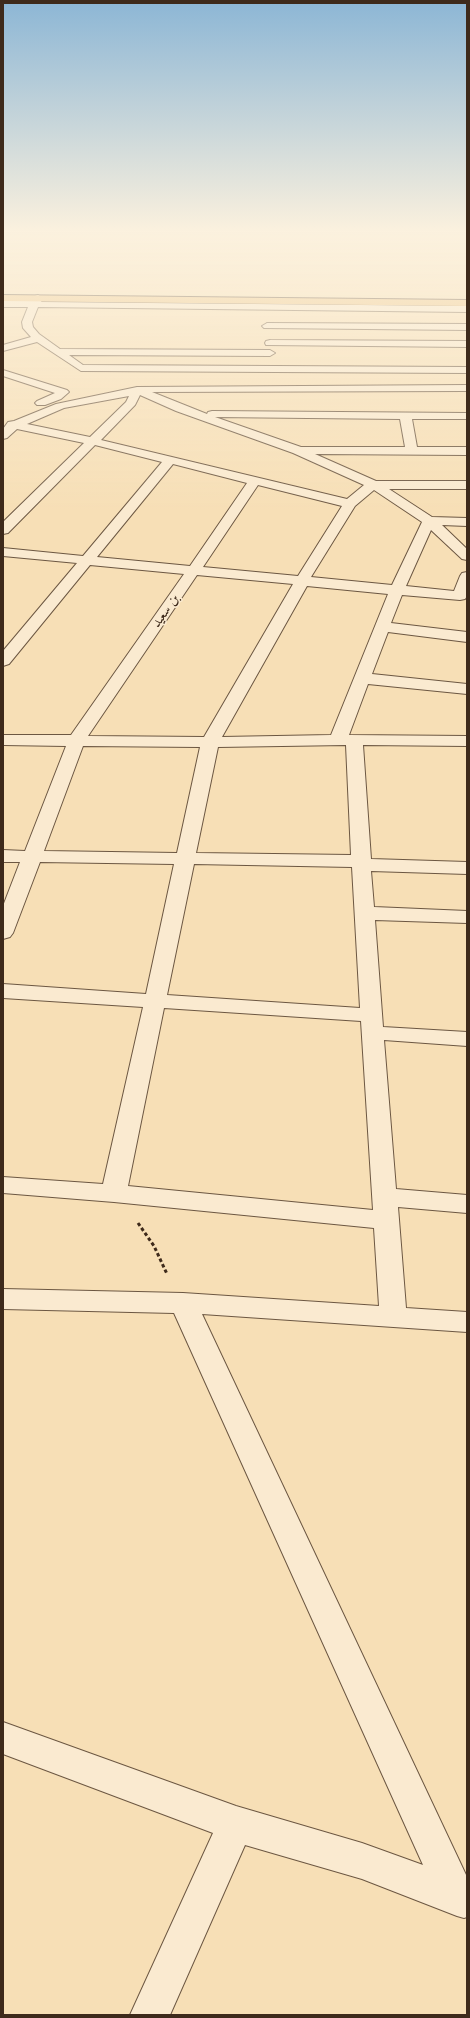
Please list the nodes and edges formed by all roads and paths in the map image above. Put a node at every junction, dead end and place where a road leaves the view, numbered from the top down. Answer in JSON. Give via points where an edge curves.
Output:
{"nodes":[{"id":1,"x":27,"y":324,"type":"edge"},
{"id":2,"x":267,"y":326,"type":"joint"},
{"id":3,"x":467,"y":327,"type":"edge"},
{"id":4,"x":39,"y":338,"type":"junction"},
{"id":5,"x":467,"y":344,"type":"edge"},
{"id":6,"x":3,"y":348,"type":"edge"},
{"id":7,"x":270,"y":348,"type":"junction"},
{"id":8,"x":57,"y":352,"type":"junction"},
{"id":9,"x":81,"y":368,"type":"junction"},
{"id":10,"x":273,"y":370,"type":"junction"},
{"id":11,"x":467,"y":370,"type":"edge"},
{"id":12,"x":6,"y":376,"type":"edge"},
{"id":13,"x":467,"y":388,"type":"edge"},
{"id":14,"x":138,"y":392,"type":"junction"},
{"id":15,"x":196,"y":414,"type":"junction"},
{"id":16,"x":405,"y":415,"type":"junction"},
{"id":17,"x":467,"y":416,"type":"edge"},
{"id":18,"x":3,"y":418,"type":"edge"},
{"id":19,"x":9,"y":424,"type":"edge"},
{"id":20,"x":3,"y":435,"type":"edge"},
{"id":21,"x":92,"y":441,"type":"junction"},
{"id":22,"x":297,"y":450,"type":"junction"},
{"id":23,"x":412,"y":451,"type":"junction"},
{"id":24,"x":467,"y":451,"type":"edge"},
{"id":25,"x":170,"y":460,"type":"junction"},
{"id":26,"x":255,"y":481,"type":"junction"},
{"id":27,"x":374,"y":485,"type":"junction"},
{"id":28,"x":467,"y":485,"type":"edge"},
{"id":29,"x":350,"y":504,"type":"junction"},
{"id":30,"x":428,"y":521,"type":"junction"},
{"id":31,"x":467,"y":522,"type":"edge"},
{"id":32,"x":3,"y":530,"type":"edge"},
{"id":33,"x":3,"y":552,"type":"edge"},
{"id":34,"x":467,"y":556,"type":"edge"},
{"id":35,"x":87,"y":561,"type":"junction"},
{"id":36,"x":194,"y":571,"type":"junction"},
{"id":37,"x":467,"y":576,"type":"edge"},
{"id":38,"x":302,"y":581,"type":"junction"},
{"id":39,"x":397,"y":590,"type":"junction"},
{"id":40,"x":464,"y":596,"type":"edge"},
{"id":41,"x":383,"y":627,"type":"junction"},
{"id":42,"x":467,"y":637,"type":"edge"},
{"id":43,"x":3,"y":661,"type":"edge"},
{"id":44,"x":362,"y":678,"type":"junction"},
{"id":45,"x":467,"y":690,"type":"edge"},
{"id":46,"x":3,"y":740,"type":"edge"},
{"id":47,"x":346,"y":740,"type":"junction"},
{"id":48,"x":76,"y":741,"type":"junction"},
{"id":49,"x":467,"y":741,"type":"edge"},
{"id":50,"x":210,"y":742,"type":"junction"},
{"id":51,"x":3,"y":856,"type":"edge"},
{"id":52,"x":32,"y":857,"type":"junction"},
{"id":53,"x":185,"y":858,"type":"junction"},
{"id":54,"x":361,"y":863,"type":"junction"},
{"id":55,"x":467,"y":868,"type":"edge"},
{"id":56,"x":364,"y":913,"type":"junction"},
{"id":57,"x":467,"y":917,"type":"edge"},
{"id":58,"x":3,"y":933,"type":"edge"},
{"id":59,"x":3,"y":991,"type":"edge"},
{"id":60,"x":155,"y":1001,"type":"junction"},
{"id":61,"x":372,"y":1024,"type":"junction"},
{"id":62,"x":467,"y":1038,"type":"edge"},
{"id":63,"x":3,"y":1185,"type":"edge"},
{"id":64,"x":114,"y":1193,"type":"junction"},
{"id":65,"x":467,"y":1204,"type":"edge"},
{"id":66,"x":385,"y":1209,"type":"junction"},
{"id":67,"x":3,"y":1299,"type":"edge"},
{"id":68,"x":183,"y":1303,"type":"junction"},
{"id":69,"x":393,"y":1316,"type":"junction"},
{"id":70,"x":467,"y":1322,"type":"edge"},
{"id":71,"x":3,"y":1738,"type":"edge"},
{"id":72,"x":236,"y":1824,"type":"junction"},
{"id":73,"x":462,"y":1898,"type":"edge"},
{"id":74,"x":150,"y":2015,"type":"edge"}],
"edges":[{"from":1,"to":4,"type":"street"},
{"from":2,"to":3,"type":"street"},
{"from":2,"to":7,"type":"street"},
{"from":4,"to":6,"type":"street"},
{"from":4,"to":8,"type":"street"},
{"from":5,"to":7,"type":"street"},
{"from":7,"to":8,"type":"street"},
{"from":7,"to":10,"type":"street"},
{"from":8,"to":9,"type":"street"},
{"from":9,"to":10,"type":"street"},
{"from":9,"to":14,"type":"street"},
{"from":10,"to":11,"type":"street"},
{"from":12,"to":18,"type":"street","via":[[63,394]]},
{"from":13,"to":14,"type":"street","via":[[165,388]]},
{"from":14,"to":15,"type":"street"},
{"from":14,"to":19,"type":"street","via":[[79,401]]},
{"from":14,"to":21,"type":"street","via":[[131,403]]},
{"from":15,"to":16,"type":"street"},
{"from":15,"to":22,"type":"street"},
{"from":16,"to":17,"type":"street"},
{"from":16,"to":23,"type":"street"},
{"from":19,"to":20,"type":"street"},
{"from":19,"to":21,"type":"street"},
{"from":21,"to":25,"type":"street"},
{"from":21,"to":32,"type":"street"},
{"from":22,"to":23,"type":"street"},
{"from":22,"to":27,"type":"street"},
{"from":23,"to":24,"type":"street"},
{"from":25,"to":26,"type":"street"},
{"from":25,"to":35,"type":"street"},
{"from":26,"to":29,"type":"street"},
{"from":26,"to":36,"type":"street","name":"بن سعيد"},
{"from":27,"to":28,"type":"street"},
{"from":27,"to":29,"type":"street"},
{"from":27,"to":30,"type":"street"},
{"from":29,"to":38,"type":"street"},
{"from":30,"to":31,"type":"street"},
{"from":30,"to":34,"type":"street"},
{"from":30,"to":39,"type":"street"},
{"from":33,"to":35,"type":"street"},
{"from":35,"to":36,"type":"street"},
{"from":35,"to":43,"type":"street"},
{"from":36,"to":38,"type":"street"},
{"from":36,"to":48,"type":"street","name":"بن سعيد"},
{"from":37,"to":40,"type":"street"},
{"from":38,"to":39,"type":"street"},
{"from":38,"to":50,"type":"street"},
{"from":39,"to":40,"type":"street"},
{"from":39,"to":41,"type":"street"},
{"from":41,"to":42,"type":"street"},
{"from":41,"to":44,"type":"street"},
{"from":44,"to":45,"type":"street"},
{"from":44,"to":47,"type":"street"},
{"from":46,"to":48,"type":"street"},
{"from":47,"to":49,"type":"street"},
{"from":47,"to":50,"type":"street"},
{"from":47,"to":54,"type":"street"},
{"from":48,"to":50,"type":"street"},
{"from":48,"to":52,"type":"street","name":"بن سعيد"},
{"from":50,"to":53,"type":"street"},
{"from":51,"to":52,"type":"street"},
{"from":52,"to":53,"type":"street"},
{"from":52,"to":58,"type":"street","name":"بن سعيد"},
{"from":53,"to":54,"type":"street"},
{"from":53,"to":60,"type":"street"},
{"from":54,"to":55,"type":"street"},
{"from":54,"to":56,"type":"street"},
{"from":56,"to":57,"type":"street"},
{"from":56,"to":61,"type":"street"},
{"from":59,"to":60,"type":"street"},
{"from":60,"to":61,"type":"street"},
{"from":60,"to":64,"type":"street"},
{"from":61,"to":62,"type":"street"},
{"from":61,"to":66,"type":"street"},
{"from":63,"to":64,"type":"street"},
{"from":64,"to":66,"type":"street"},
{"from":64,"to":68,"type":"path","via":[[154,1246]]},
{"from":65,"to":66,"type":"street"},
{"from":66,"to":69,"type":"street"},
{"from":67,"to":68,"type":"street"},
{"from":68,"to":69,"type":"street"},
{"from":68,"to":73,"type":"street"},
{"from":69,"to":70,"type":"street"},
{"from":71,"to":72,"type":"street"},
{"from":72,"to":73,"type":"street","via":[[362,1861]]},
{"from":72,"to":74,"type":"street"}]}
